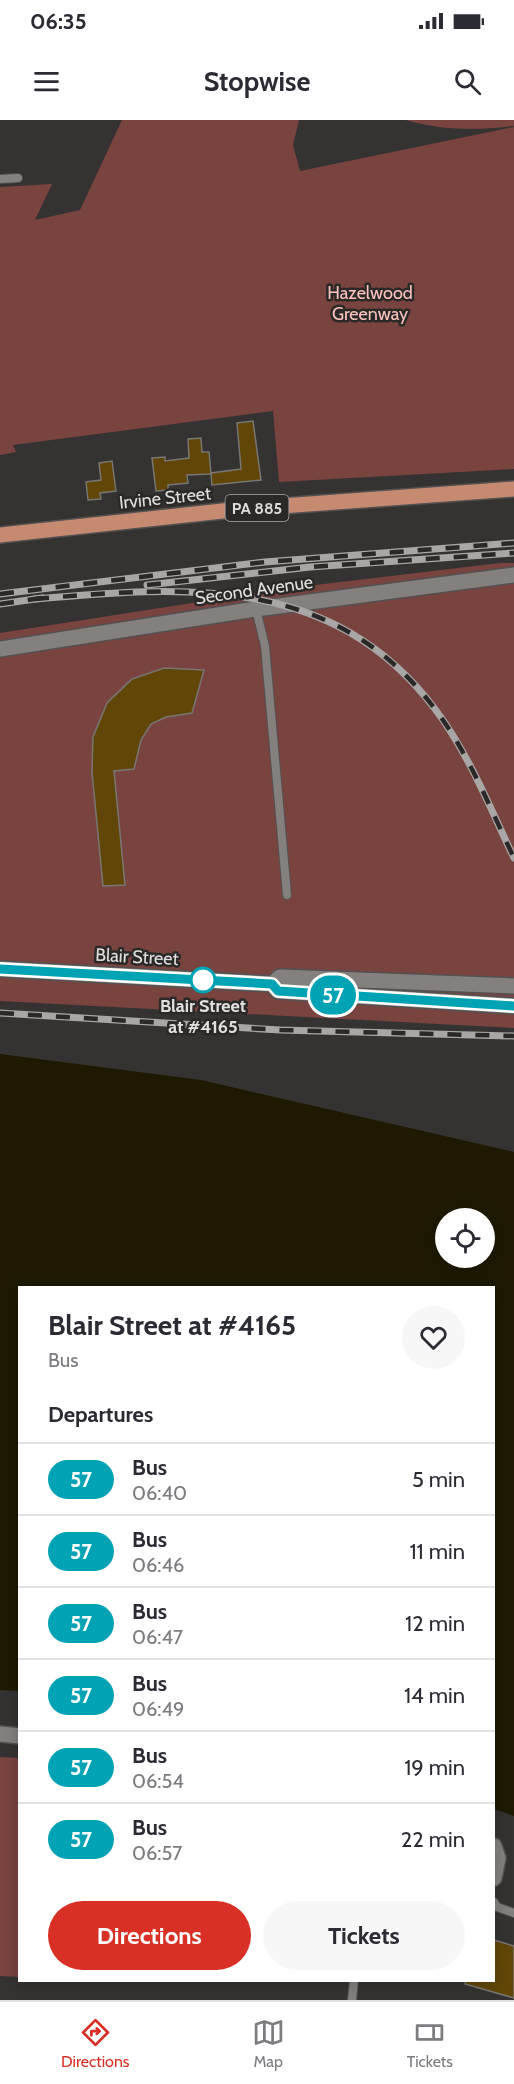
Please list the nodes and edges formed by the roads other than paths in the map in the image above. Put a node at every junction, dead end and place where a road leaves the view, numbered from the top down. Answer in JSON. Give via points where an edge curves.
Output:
{"nodes":[{"id":1,"x":18,"y":178,"type":"dead end"},
{"id":2,"x":0,"y":179,"type":"edge"},
{"id":3,"x":514,"y":489,"type":"edge"},
{"id":4,"x":0,"y":535,"type":"edge"},
{"id":5,"x":514,"y":574,"type":"edge"},
{"id":6,"x":256,"y":609,"type":"junction"},
{"id":7,"x":0,"y":649,"type":"edge"},
{"id":8,"x":287,"y":895,"type":"dead end"},
{"id":9,"x":0,"y":969,"type":"edge"},
{"id":10,"x":272,"y":984,"type":"junction"},
{"id":11,"x":514,"y":986,"type":"edge"},
{"id":12,"x":514,"y":1006,"type":"edge"},
{"id":13,"x":0,"y":1734,"type":"edge"},
{"id":14,"x":18,"y":1736,"type":"edge"},
{"id":15,"x":495,"y":1849,"type":"edge"},
{"id":16,"x":495,"y":1873,"type":"edge"},
{"id":17,"x":495,"y":1904,"type":"edge"},
{"id":18,"x":514,"y":1913,"type":"edge"},
{"id":19,"x":354,"y":1982,"type":"edge"},
{"id":20,"x":352,"y":2000,"type":"edge"}],
"edges":[{"from":1,"to":2,"type":"lane"},
{"from":3,"to":4,"type":"main road","name":"Irvine Street","number":"PA 885","via":[[252,508]]},
{"from":5,"to":6,"type":"street","name":"Second Avenue"},
{"from":6,"to":7,"type":"street","name":"Second Avenue"},
{"from":6,"to":8,"type":"lane","via":[[265,646]]},
{"from":9,"to":10,"type":"street","name":"Blair Street"},
{"from":10,"to":11,"type":"street","name":"Blair Street","via":[[280,977]]},
{"from":10,"to":12,"type":"street","name":"Blair Street","via":[[278,991]]},
{"from":13,"to":14,"type":"street"},
{"from":15,"to":16,"type":"street"},
{"from":17,"to":18,"type":"lane"},
{"from":19,"to":20,"type":"lane"}]}
